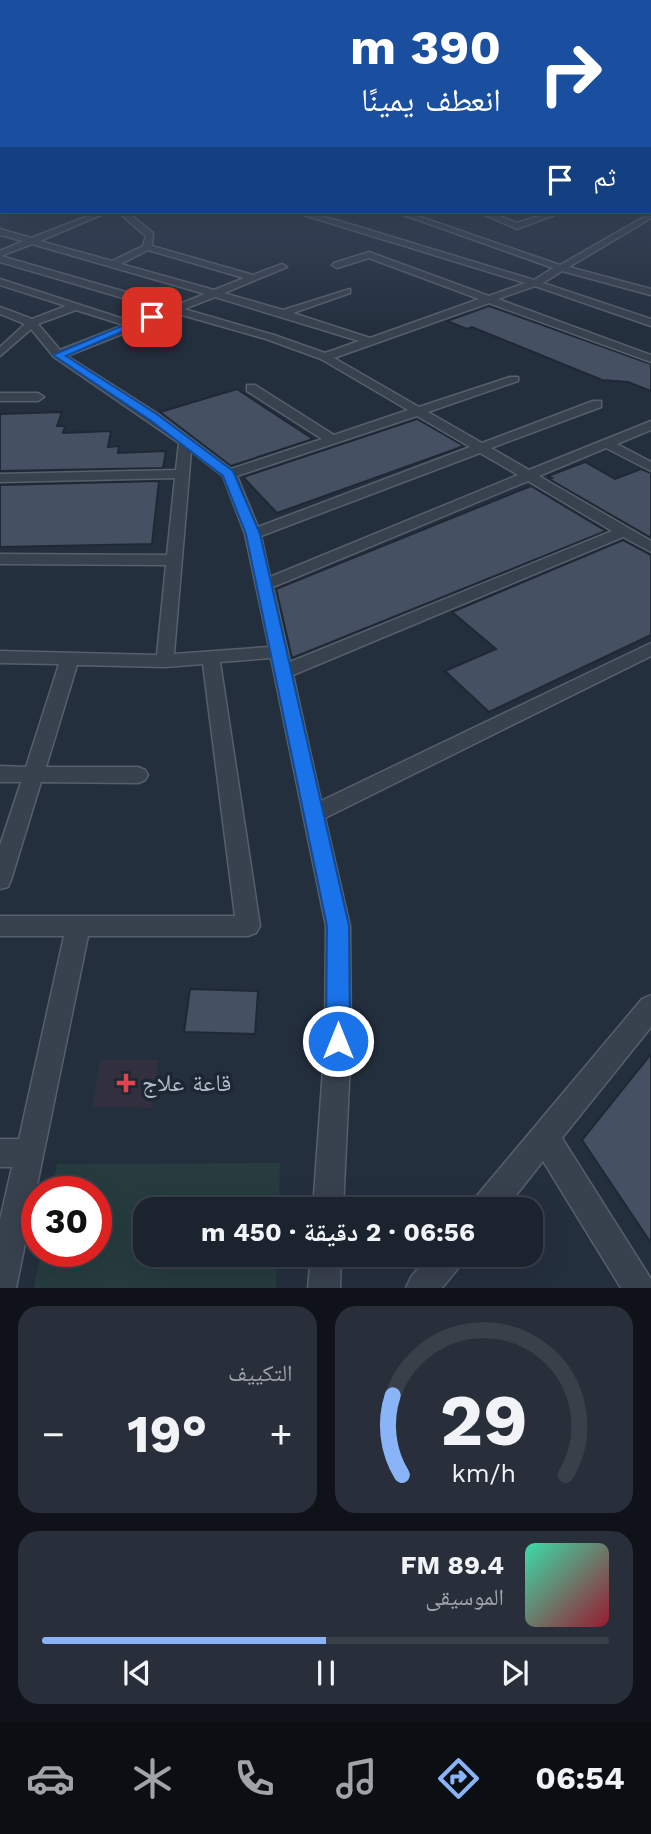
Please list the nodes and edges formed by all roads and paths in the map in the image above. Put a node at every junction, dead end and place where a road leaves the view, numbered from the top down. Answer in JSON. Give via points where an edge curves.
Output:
{"nodes":[{"id":1,"x":99,"y":214,"type":"edge"},
{"id":2,"x":124,"y":214,"type":"edge"},
{"id":3,"x":306,"y":214,"type":"edge"},
{"id":4,"x":406,"y":214,"type":"edge"},
{"id":5,"x":487,"y":214,"type":"edge"},
{"id":6,"x":552,"y":214,"type":"edge"},
{"id":7,"x":348,"y":215,"type":"dead end"},
{"id":8,"x":651,"y":215,"type":"edge"},
{"id":9,"x":329,"y":220,"type":"junction"},
{"id":10,"x":517,"y":226,"type":"junction"},
{"id":11,"x":0,"y":232,"type":"edge"},
{"id":12,"x":479,"y":239,"type":"junction"},
{"id":13,"x":34,"y":242,"type":"junction"},
{"id":14,"x":147,"y":247,"type":"junction"},
{"id":15,"x":0,"y":256,"type":"edge"},
{"id":16,"x":113,"y":264,"type":"junction"},
{"id":17,"x":337,"y":265,"type":"dead end"},
{"id":18,"x":282,"y":267,"type":"dead end"},
{"id":19,"x":561,"y":268,"type":"junction"},
{"id":20,"x":131,"y":269,"type":"junction"},
{"id":21,"x":253,"y":278,"type":"junction"},
{"id":22,"x":0,"y":282,"type":"edge"},
{"id":23,"x":537,"y":282,"type":"junction"},
{"id":24,"x":89,"y":290,"type":"junction"},
{"id":25,"x":347,"y":291,"type":"dead end"},
{"id":26,"x":651,"y":292,"type":"edge"},
{"id":27,"x":214,"y":293,"type":"junction"},
{"id":28,"x":488,"y":299,"type":"junction"},
{"id":29,"x":73,"y":303,"type":"junction"},
{"id":30,"x":0,"y":310,"type":"edge"},
{"id":31,"x":170,"y":310,"type":"junction"},
{"id":32,"x":283,"y":313,"type":"junction"},
{"id":33,"x":32,"y":323,"type":"junction"},
{"id":34,"x":651,"y":323,"type":"edge"},
{"id":35,"x":133,"y":325,"type":"junction"},
{"id":36,"x":369,"y":341,"type":"junction"},
{"id":37,"x":0,"y":353,"type":"edge"},
{"id":38,"x":58,"y":355,"type":"junction"},
{"id":39,"x":325,"y":357,"type":"junction"},
{"id":40,"x":651,"y":359,"type":"edge"},
{"id":41,"x":514,"y":379,"type":"dead end"},
{"id":42,"x":251,"y":388,"type":"dead end"},
{"id":43,"x":0,"y":397,"type":"edge"},
{"id":44,"x":38,"y":397,"type":"dead end"},
{"id":45,"x":597,"y":404,"type":"dead end"},
{"id":46,"x":419,"y":411,"type":"junction"},
{"id":47,"x":651,"y":425,"type":"edge"},
{"id":48,"x":332,"y":439,"type":"junction"},
{"id":49,"x":606,"y":443,"type":"junction"},
{"id":50,"x":185,"y":444,"type":"junction"},
{"id":51,"x":483,"y":447,"type":"junction"},
{"id":52,"x":651,"y":467,"type":"edge"},
{"id":53,"x":181,"y":474,"type":"junction"},
{"id":54,"x":229,"y":474,"type":"junction"},
{"id":55,"x":530,"y":475,"type":"junction"},
{"id":56,"x":0,"y":478,"type":"edge"},
{"id":57,"x":624,"y":531,"type":"junction"},
{"id":58,"x":253,"y":534,"type":"junction"},
{"id":59,"x":651,"y":547,"type":"edge"},
{"id":60,"x":0,"y":559,"type":"edge"},
{"id":61,"x":173,"y":560,"type":"junction"},
{"id":62,"x":264,"y":585,"type":"junction"},
{"id":63,"x":651,"y":649,"type":"edge"},
{"id":64,"x":276,"y":652,"type":"junction"},
{"id":65,"x":0,"y":657,"type":"edge"},
{"id":66,"x":70,"y":658,"type":"junction"},
{"id":67,"x":211,"y":659,"type":"junction"},
{"id":68,"x":165,"y":661,"type":"junction"},
{"id":69,"x":283,"y":672,"type":"junction"},
{"id":70,"x":0,"y":774,"type":"edge"},
{"id":71,"x":35,"y":775,"type":"junction"},
{"id":72,"x":138,"y":775,"type":"dead end"},
{"id":73,"x":313,"y":814,"type":"junction"},
{"id":74,"x":0,"y":880,"type":"edge"},
{"id":75,"x":0,"y":926,"type":"edge"},
{"id":76,"x":78,"y":926,"type":"junction"},
{"id":77,"x":651,"y":1007,"type":"edge"},
{"id":78,"x":545,"y":1137,"type":"junction"},
{"id":79,"x":0,"y":1153,"type":"edge"},
{"id":80,"x":30,"y":1153,"type":"junction"},
{"id":81,"x":329,"y":1197,"type":"edge"},
{"id":82,"x":496,"y":1197,"type":"edge"},
{"id":83,"x":325,"y":1267,"type":"edge"},
{"id":84,"x":439,"y":1267,"type":"edge"},
{"id":85,"x":0,"y":1288,"type":"edge"},
{"id":86,"x":324,"y":1288,"type":"edge"},
{"id":87,"x":422,"y":1288,"type":"edge"},
{"id":88,"x":639,"y":1288,"type":"edge"}],
"edges":[{"from":1,"to":13,"type":"street"},
{"from":2,"to":14,"type":"street","via":[[150,235]]},
{"from":3,"to":9,"type":"street"},
{"from":4,"to":12,"type":"street"},
{"from":5,"to":10,"type":"street"},
{"from":6,"to":10,"type":"street"},
{"from":7,"to":9,"type":"street"},
{"from":8,"to":19,"type":"street"},
{"from":9,"to":23,"type":"street"},
{"from":10,"to":12,"type":"street","via":[[520,228]]},
{"from":11,"to":13,"type":"street"},
{"from":12,"to":19,"type":"street"},
{"from":13,"to":15,"type":"street"},
{"from":13,"to":16,"type":"street"},
{"from":14,"to":16,"type":"street"},
{"from":14,"to":21,"type":"street"},
{"from":15,"to":24,"type":"street"},
{"from":16,"to":20,"type":"street"},
{"from":17,"to":28,"type":"street","via":[[369,256]]},
{"from":18,"to":21,"type":"street"},
{"from":19,"to":23,"type":"street"},
{"from":19,"to":26,"type":"street"},
{"from":20,"to":24,"type":"street"},
{"from":20,"to":27,"type":"street"},
{"from":21,"to":27,"type":"street"},
{"from":22,"to":29,"type":"street"},
{"from":23,"to":28,"type":"street"},
{"from":23,"to":34,"type":"street"},
{"from":24,"to":31,"type":"street","via":[[101,289]]},
{"from":25,"to":32,"type":"street"},
{"from":27,"to":31,"type":"street"},
{"from":27,"to":32,"type":"street"},
{"from":28,"to":36,"type":"street"},
{"from":28,"to":40,"type":"street"},
{"from":29,"to":33,"type":"street"},
{"from":29,"to":35,"type":"street"},
{"from":30,"to":33,"type":"street"},
{"from":31,"to":35,"type":"street"},
{"from":31,"to":39,"type":"street"},
{"from":32,"to":36,"type":"street"},
{"from":33,"to":37,"type":"street"},
{"from":33,"to":38,"type":"street"},
{"from":35,"to":38,"type":"street"},
{"from":36,"to":39,"type":"street"},
{"from":38,"to":50,"type":"street","via":[[154,417]]},
{"from":39,"to":46,"type":"street"},
{"from":41,"to":46,"type":"street"},
{"from":42,"to":48,"type":"street"},
{"from":43,"to":44,"type":"street"},
{"from":45,"to":51,"type":"street"},
{"from":46,"to":48,"type":"street"},
{"from":46,"to":51,"type":"street"},
{"from":47,"to":49,"type":"street"},
{"from":48,"to":54,"type":"street"},
{"from":49,"to":52,"type":"street"},
{"from":49,"to":55,"type":"street"},
{"from":50,"to":53,"type":"street"},
{"from":50,"to":54,"type":"street"},
{"from":51,"to":55,"type":"street"},
{"from":51,"to":58,"type":"street"},
{"from":53,"to":56,"type":"street"},
{"from":53,"to":61,"type":"street"},
{"from":54,"to":58,"type":"street"},
{"from":55,"to":57,"type":"street"},
{"from":55,"to":62,"type":"street"},
{"from":57,"to":59,"type":"street"},
{"from":57,"to":69,"type":"street"},
{"from":58,"to":62,"type":"street"},
{"from":60,"to":61,"type":"street"},
{"from":61,"to":68,"type":"street"},
{"from":62,"to":64,"type":"street"},
{"from":63,"to":73,"type":"street"},
{"from":64,"to":67,"type":"street"},
{"from":64,"to":69,"type":"street"},
{"from":65,"to":66,"type":"street"},
{"from":66,"to":68,"type":"street"},
{"from":66,"to":71,"type":"street"},
{"from":67,"to":68,"type":"street"},
{"from":67,"to":76,"type":"street","via":[[248,926]]},
{"from":69,"to":73,"type":"street"},
{"from":70,"to":71,"type":"street"},
{"from":71,"to":72,"type":"street"},
{"from":71,"to":74,"type":"street"},
{"from":73,"to":81,"type":"street","via":[[338,926],[338,1041]]},
{"from":75,"to":76,"type":"street"},
{"from":76,"to":80,"type":"street"},
{"from":77,"to":78,"type":"street"},
{"from":78,"to":82,"type":"street"},
{"from":78,"to":88,"type":"street"},
{"from":79,"to":80,"type":"street"},
{"from":80,"to":85,"type":"street"},
{"from":83,"to":86,"type":"street"},
{"from":84,"to":87,"type":"street"}]}
